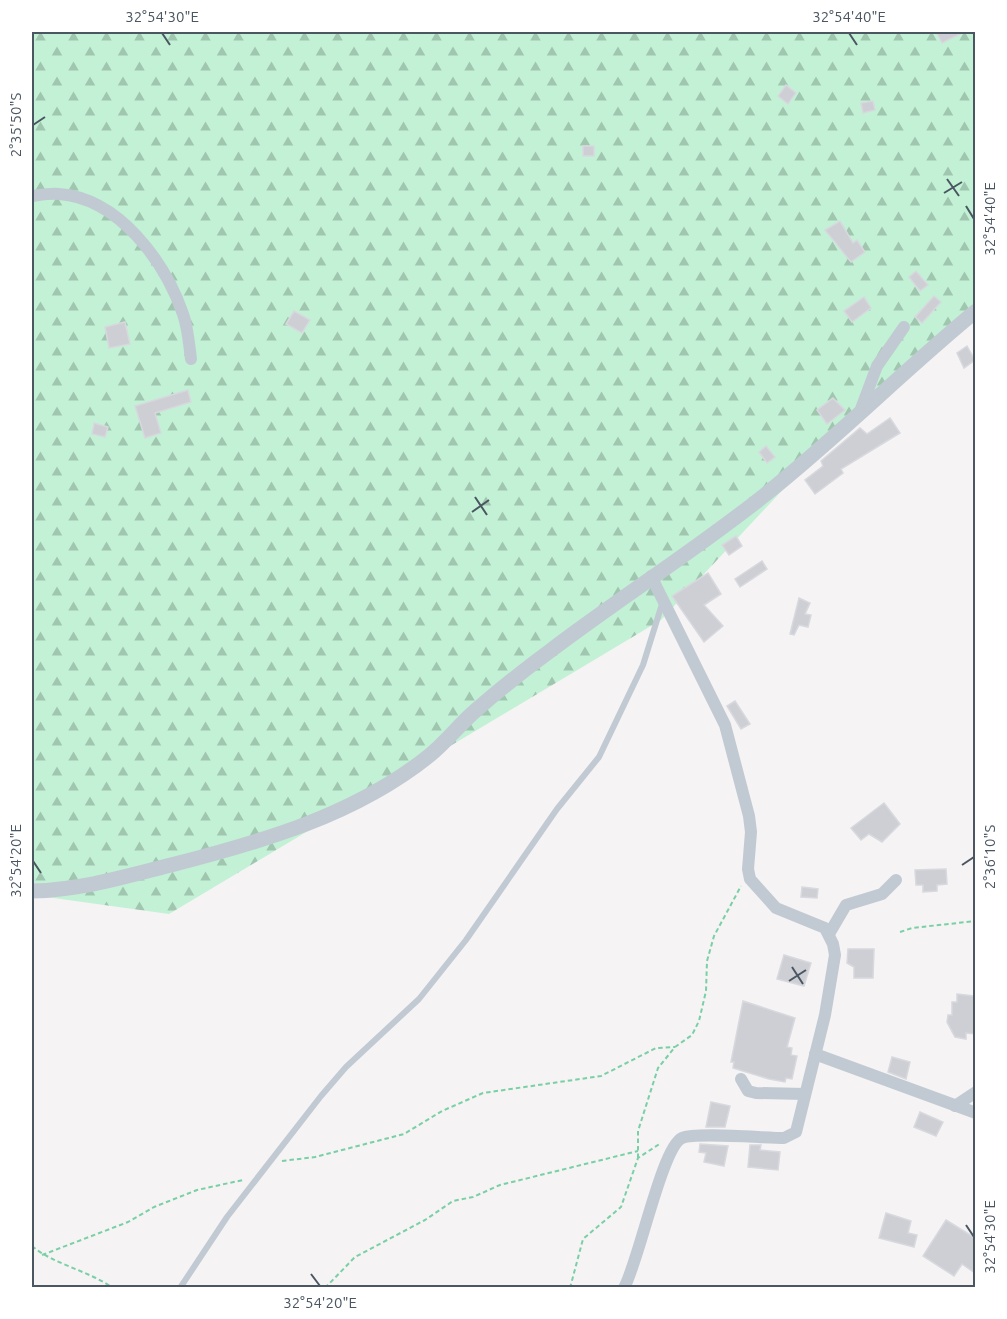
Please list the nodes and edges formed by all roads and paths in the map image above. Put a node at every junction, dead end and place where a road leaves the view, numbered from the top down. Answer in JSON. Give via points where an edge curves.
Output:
{"nodes":[{"id":1,"x":32,"y":196,"type":"edge"},
{"id":2,"x":975,"y":311,"type":"edge"},
{"id":3,"x":904,"y":327,"type":"dead end"},
{"id":4,"x":191,"y":359,"type":"dead end"},
{"id":5,"x":857,"y":418,"type":"junction"},
{"id":6,"x":651,"y":576,"type":"junction"},
{"id":7,"x":663,"y":601,"type":"junction"},
{"id":8,"x":748,"y":872,"type":"junction"},
{"id":9,"x":896,"y":880,"type":"dead end"},
{"id":10,"x":32,"y":891,"type":"edge"},
{"id":11,"x":975,"y":921,"type":"edge"},
{"id":12,"x":900,"y":932,"type":"dead end"},
{"id":13,"x":829,"y":934,"type":"junction"},
{"id":14,"x":675,"y":1047,"type":"junction"},
{"id":15,"x":815,"y":1054,"type":"junction"},
{"id":16,"x":741,"y":1079,"type":"dead end"},
{"id":17,"x":975,"y":1092,"type":"edge"},
{"id":18,"x":805,"y":1094,"type":"junction"},
{"id":19,"x":955,"y":1106,"type":"junction"},
{"id":20,"x":975,"y":1113,"type":"edge"},
{"id":21,"x":681,"y":1138,"type":"junction"},
{"id":22,"x":638,"y":1151,"type":"junction"},
{"id":23,"x":638,"y":1158,"type":"junction"},
{"id":24,"x":270,"y":1163,"type":"junction"},
{"id":25,"x":255,"y":1180,"type":"junction"},
{"id":26,"x":32,"y":1246,"type":"edge"},
{"id":27,"x":42,"y":1255,"type":"junction"},
{"id":28,"x":113,"y":1287,"type":"edge"},
{"id":29,"x":180,"y":1287,"type":"edge"},
{"id":30,"x":325,"y":1287,"type":"edge"},
{"id":31,"x":570,"y":1287,"type":"edge"},
{"id":32,"x":624,"y":1287,"type":"edge"}],
"edges":[{"from":1,"to":4,"type":"street","via":[[60,194],[103,209],[146,246],[168,277],[184,316]]},
{"from":2,"to":5,"type":"street"},
{"from":3,"to":5,"type":"street","via":[[878,366]]},
{"from":5,"to":6,"type":"street","via":[[700,545]]},
{"from":6,"to":7,"type":"street"},
{"from":6,"to":10,"type":"street","via":[[505,686],[430,756],[352,804],[282,834],[232,849],[97,885]]},
{"from":7,"to":8,"type":"street","via":[[724,725],[749,816]]},
{"from":7,"to":24,"type":"lane","via":[[643,666],[598,758],[419,999],[346,1067]]},
{"from":8,"to":13,"type":"street","via":[[753,885],[776,908],[819,924]]},
{"from":8,"to":14,"type":"path","via":[[714,936],[699,1021],[692,1035]]},
{"from":9,"to":13,"type":"street","via":[[882,894],[846,905]]},
{"from":11,"to":12,"type":"path"},
{"from":13,"to":15,"type":"street","via":[[835,955]]},
{"from":14,"to":22,"type":"path","via":[[658,1068],[638,1131]]},
{"from":14,"to":24,"type":"path","via":[[644,1052],[601,1076],[470,1097],[404,1134],[315,1157]]},
{"from":15,"to":18,"type":"street"},
{"from":15,"to":19,"type":"street"},
{"from":16,"to":18,"type":"street","via":[[748,1091],[756,1093]]},
{"from":17,"to":19,"type":"street"},
{"from":18,"to":21,"type":"street","via":[[796,1132],[784,1138]]},
{"from":19,"to":20,"type":"street"},
{"from":21,"to":23,"type":"path","via":[[663,1142]]},
{"from":21,"to":32,"type":"street","via":[[669,1153]]},
{"from":22,"to":23,"type":"path"},
{"from":22,"to":30,"type":"path","via":[[500,1185],[453,1201],[355,1257]]},
{"from":23,"to":31,"type":"path","via":[[621,1207],[583,1239]]},
{"from":24,"to":25,"type":"lane"},
{"from":25,"to":27,"type":"path","via":[[196,1190],[128,1222]]},
{"from":25,"to":29,"type":"lane"},
{"from":26,"to":27,"type":"path"},
{"from":27,"to":28,"type":"path","via":[[92,1274]]}]}
